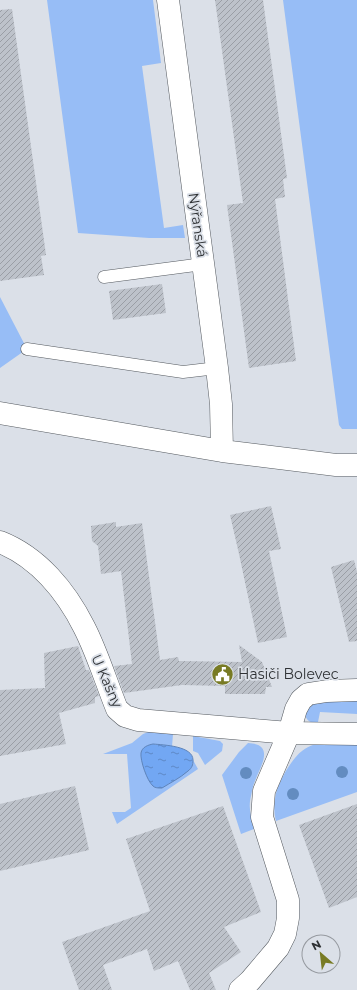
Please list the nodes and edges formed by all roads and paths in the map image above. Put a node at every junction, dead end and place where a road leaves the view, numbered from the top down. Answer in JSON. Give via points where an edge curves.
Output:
{"nodes":[{"id":1,"x":168,"y":0,"type":"edge"},
{"id":2,"x":203,"y":264,"type":"junction"},
{"id":3,"x":104,"y":277,"type":"dead end"},
{"id":4,"x":27,"y":349,"type":"dead end"},
{"id":5,"x":217,"y":368,"type":"junction"},
{"id":6,"x":0,"y":414,"type":"edge"},
{"id":7,"x":222,"y":451,"type":"junction"},
{"id":8,"x":357,"y":465,"type":"edge"},
{"id":9,"x":0,"y":542,"type":"edge"},
{"id":10,"x":357,"y":690,"type":"edge"},
{"id":11,"x":289,"y":733,"type":"junction"},
{"id":12,"x":357,"y":734,"type":"edge"},
{"id":13,"x":248,"y":987,"type":"edge"}],
"edges":[{"from":1,"to":2,"type":"street","name":"Nýřanská"},
{"from":2,"to":3,"type":"lane"},
{"from":2,"to":5,"type":"street","name":"Nýřanská"},
{"from":4,"to":5,"type":"lane","via":[[183,372]]},
{"from":5,"to":7,"type":"street","name":"Nýřanská"},
{"from":6,"to":7,"type":"street"},
{"from":7,"to":8,"type":"street"},
{"from":9,"to":11,"type":"street","name":"U Kašny","via":[[30,558],[44,570],[69,601],[84,627],[117,709],[125,716],[138,720]]},
{"from":10,"to":11,"type":"street","via":[[308,694],[296,709]]},
{"from":11,"to":12,"type":"street","name":"U Kašny"},
{"from":11,"to":13,"type":"street","via":[[264,791],[262,817],[288,900],[288,918],[278,948]]}]}
